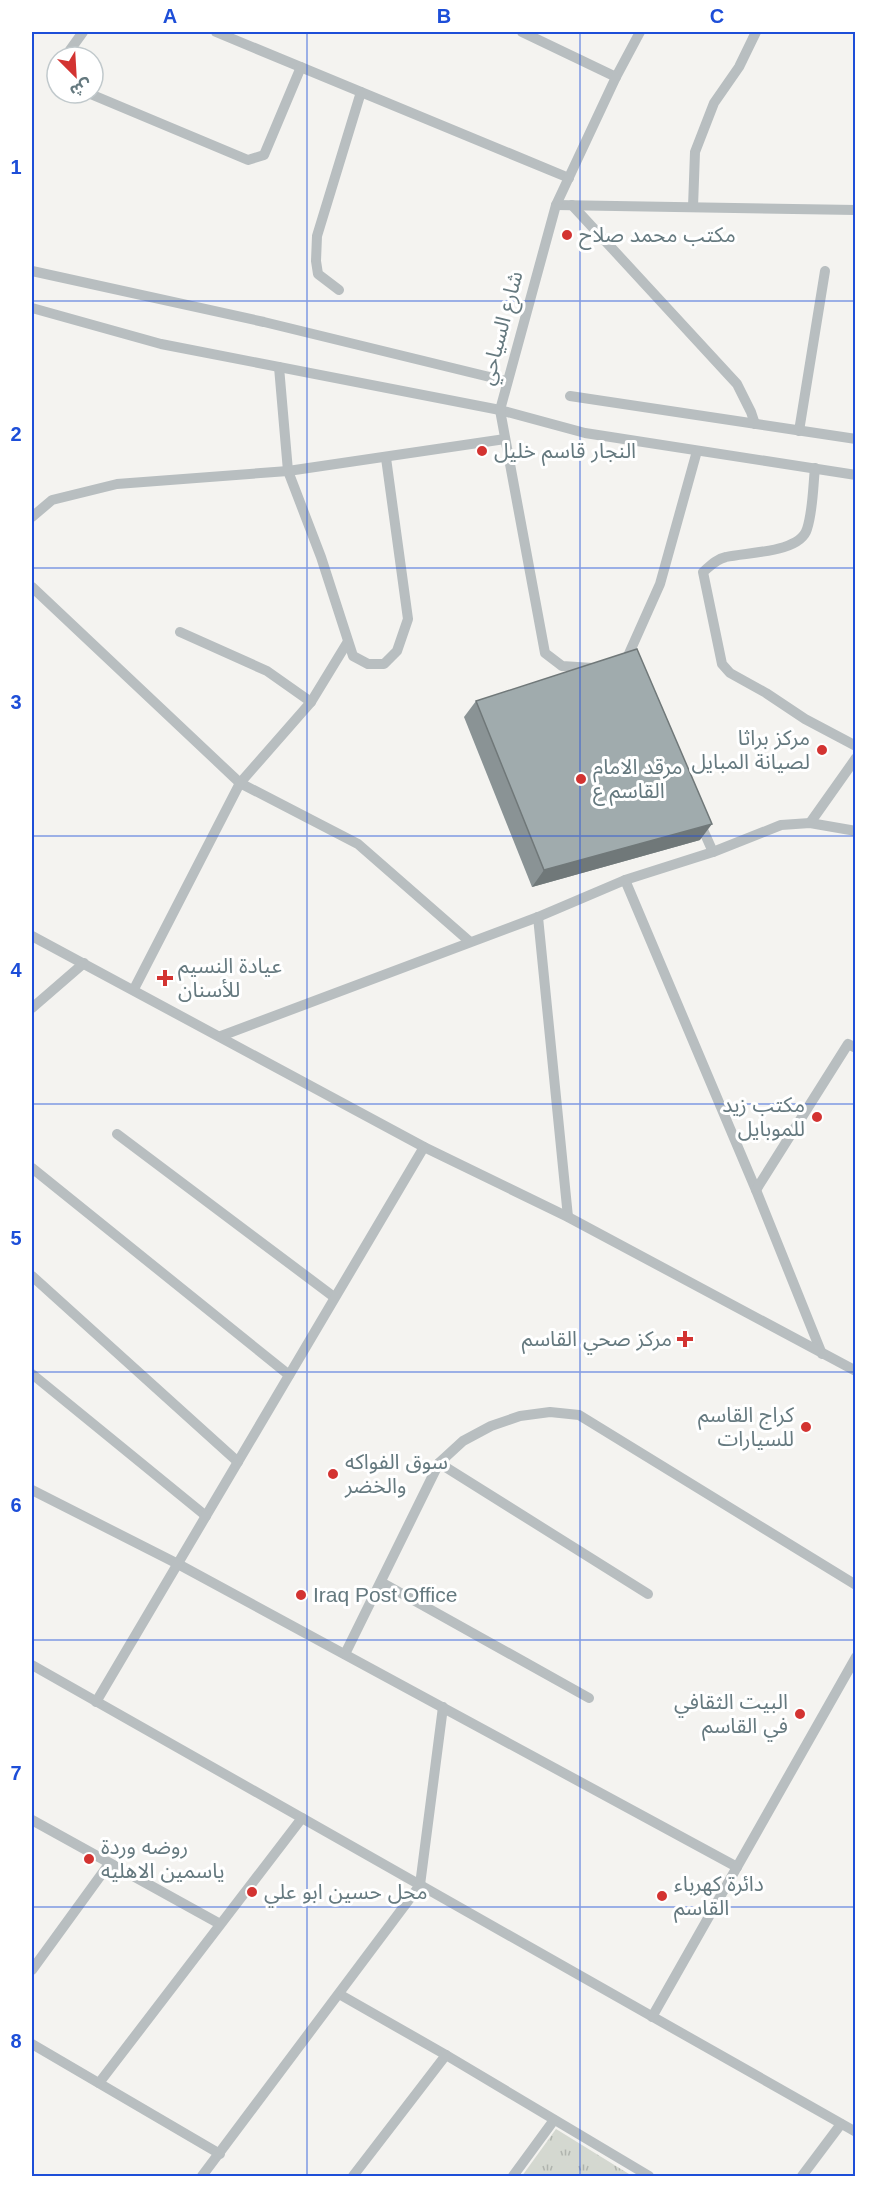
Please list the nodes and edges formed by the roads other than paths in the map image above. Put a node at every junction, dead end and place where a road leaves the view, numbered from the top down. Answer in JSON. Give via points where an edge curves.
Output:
{"nodes":[{"id":1,"x":83,"y":32,"type":"edge"},
{"id":2,"x":216,"y":32,"type":"edge"},
{"id":3,"x":522,"y":32,"type":"edge"},
{"id":4,"x":640,"y":32,"type":"edge"},
{"id":5,"x":756,"y":32,"type":"edge"},
{"id":6,"x":74,"y":45,"type":"edge"},
{"id":7,"x":301,"y":67,"type":"junction"},
{"id":8,"x":616,"y":76,"type":"junction"},
{"id":9,"x":361,"y":92,"type":"junction"},
{"id":10,"x":105,"y":100,"type":"edge"},
{"id":11,"x":569,"y":178,"type":"junction"},
{"id":12,"x":556,"y":205,"type":"junction"},
{"id":13,"x":572,"y":205,"type":"junction"},
{"id":14,"x":693,"y":207,"type":"junction"},
{"id":15,"x":855,"y":210,"type":"edge"},
{"id":16,"x":32,"y":271,"type":"edge"},
{"id":17,"x":825,"y":271,"type":"dead end"},
{"id":18,"x":339,"y":290,"type":"dead end"},
{"id":19,"x":32,"y":308,"type":"edge"},
{"id":20,"x":279,"y":367,"type":"junction"},
{"id":21,"x":506,"y":381,"type":"junction"},
{"id":22,"x":570,"y":396,"type":"dead end"},
{"id":23,"x":500,"y":410,"type":"junction"},
{"id":24,"x":755,"y":424,"type":"junction"},
{"id":25,"x":799,"y":431,"type":"junction"},
{"id":26,"x":505,"y":439,"type":"junction"},
{"id":27,"x":855,"y":440,"type":"edge"},
{"id":28,"x":697,"y":451,"type":"junction"},
{"id":29,"x":386,"y":458,"type":"junction"},
{"id":30,"x":815,"y":468,"type":"junction"},
{"id":31,"x":288,"y":471,"type":"junction"},
{"id":32,"x":855,"y":475,"type":"edge"},
{"id":33,"x":32,"y":517,"type":"edge"},
{"id":34,"x":32,"y":587,"type":"edge"},
{"id":35,"x":180,"y":632,"type":"dead end"},
{"id":36,"x":347,"y":643,"type":"junction"},
{"id":37,"x":627,"y":658,"type":"junction"},
{"id":38,"x":616,"y":664,"type":"edge"},
{"id":39,"x":604,"y":666,"type":"edge"},
{"id":40,"x":632,"y":668,"type":"edge"},
{"id":41,"x":311,"y":702,"type":"junction"},
{"id":42,"x":855,"y":746,"type":"edge"},
{"id":43,"x":855,"y":758,"type":"edge"},
{"id":44,"x":240,"y":783,"type":"junction"},
{"id":45,"x":694,"y":809,"type":"edge"},
{"id":46,"x":810,"y":824,"type":"junction"},
{"id":47,"x":855,"y":831,"type":"edge"},
{"id":48,"x":714,"y":852,"type":"junction"},
{"id":49,"x":624,"y":880,"type":"junction"},
{"id":50,"x":538,"y":917,"type":"junction"},
{"id":51,"x":32,"y":936,"type":"edge"},
{"id":52,"x":469,"y":941,"type":"junction"},
{"id":53,"x":84,"y":963,"type":"junction"},
{"id":54,"x":134,"y":989,"type":"junction"},
{"id":55,"x":32,"y":1008,"type":"edge"},
{"id":56,"x":221,"y":1036,"type":"junction"},
{"id":57,"x":855,"y":1048,"type":"edge"},
{"id":58,"x":117,"y":1134,"type":"dead end"},
{"id":59,"x":424,"y":1147,"type":"junction"},
{"id":60,"x":32,"y":1168,"type":"edge"},
{"id":61,"x":756,"y":1190,"type":"junction"},
{"id":62,"x":568,"y":1217,"type":"junction"},
{"id":63,"x":32,"y":1276,"type":"edge"},
{"id":64,"x":334,"y":1297,"type":"junction"},
{"id":65,"x":822,"y":1354,"type":"junction"},
{"id":66,"x":855,"y":1371,"type":"edge"},
{"id":67,"x":32,"y":1374,"type":"edge"},
{"id":68,"x":289,"y":1375,"type":"junction"},
{"id":69,"x":238,"y":1462,"type":"junction"},
{"id":70,"x":439,"y":1463,"type":"junction"},
{"id":71,"x":32,"y":1490,"type":"edge"},
{"id":72,"x":206,"y":1516,"type":"junction"},
{"id":73,"x":178,"y":1564,"type":"junction"},
{"id":74,"x":381,"y":1582,"type":"junction"},
{"id":75,"x":855,"y":1585,"type":"edge"},
{"id":76,"x":648,"y":1594,"type":"dead end"},
{"id":77,"x":345,"y":1654,"type":"junction"},
{"id":78,"x":855,"y":1657,"type":"edge"},
{"id":79,"x":32,"y":1665,"type":"edge"},
{"id":80,"x":589,"y":1698,"type":"dead end"},
{"id":81,"x":96,"y":1702,"type":"junction"},
{"id":82,"x":443,"y":1707,"type":"junction"},
{"id":83,"x":302,"y":1818,"type":"junction"},
{"id":84,"x":32,"y":1820,"type":"edge"},
{"id":85,"x":109,"y":1864,"type":"junction"},
{"id":86,"x":737,"y":1867,"type":"junction"},
{"id":87,"x":420,"y":1885,"type":"junction"},
{"id":88,"x":219,"y":1924,"type":"junction"},
{"id":89,"x":32,"y":1970,"type":"edge"},
{"id":90,"x":339,"y":1994,"type":"junction"},
{"id":91,"x":652,"y":2017,"type":"junction"},
{"id":92,"x":32,"y":2044,"type":"edge"},
{"id":93,"x":446,"y":2055,"type":"junction"},
{"id":94,"x":99,"y":2083,"type":"junction"},
{"id":95,"x":555,"y":2120,"type":"junction"},
{"id":96,"x":841,"y":2124,"type":"junction"},
{"id":97,"x":855,"y":2132,"type":"edge"},
{"id":98,"x":220,"y":2154,"type":"junction"},
{"id":99,"x":644,"y":2175,"type":"edge"},
{"id":100,"x":202,"y":2176,"type":"edge"},
{"id":101,"x":353,"y":2176,"type":"edge"},
{"id":102,"x":513,"y":2176,"type":"edge"},
{"id":103,"x":802,"y":2176,"type":"edge"}],
"edges":[{"from":1,"to":6,"type":"street"},
{"from":2,"to":7,"type":"street"},
{"from":3,"to":8,"type":"street"},
{"from":4,"to":8,"type":"street","name":"شارع السياحي"},
{"from":5,"to":14,"type":"street","via":[[739,67],[714,103],[695,152]]},
{"from":7,"to":9,"type":"street"},
{"from":7,"to":10,"type":"street","via":[[264,155],[253,160]]},
{"from":8,"to":11,"type":"street","name":"شارع السياحي"},
{"from":9,"to":11,"type":"street"},
{"from":9,"to":18,"type":"street","via":[[317,236],[318,274]]},
{"from":11,"to":12,"type":"street","name":"شارع السياحي"},
{"from":12,"to":13,"type":"street"},
{"from":12,"to":21,"type":"street","name":"شارع السياحي"},
{"from":13,"to":14,"type":"street"},
{"from":13,"to":24,"type":"street","via":[[737,384]]},
{"from":14,"to":15,"type":"street"},
{"from":16,"to":21,"type":"street"},
{"from":17,"to":25,"type":"street"},
{"from":19,"to":20,"type":"street","via":[[160,344]]},
{"from":20,"to":23,"type":"street"},
{"from":20,"to":31,"type":"street"},
{"from":21,"to":23,"type":"street","name":"شارع السياحي"},
{"from":22,"to":24,"type":"street"},
{"from":23,"to":26,"type":"street","name":"شارع السياحي"},
{"from":23,"to":28,"type":"street","via":[[585,433]]},
{"from":24,"to":25,"type":"street"},
{"from":25,"to":27,"type":"street"},
{"from":26,"to":29,"type":"street"},
{"from":26,"to":39,"type":"street","name":"شارع السياحي","via":[[545,653],[562,666]]},
{"from":28,"to":30,"type":"street"},
{"from":28,"to":37,"type":"street","via":[[660,584]]},
{"from":29,"to":31,"type":"street"},
{"from":29,"to":36,"type":"street","via":[[408,619],[397,651],[384,664],[368,664],[352,656]]},
{"from":30,"to":32,"type":"street"},
{"from":30,"to":42,"type":"street","via":[[807,530],[799,540],[782,548],[724,557],[703,572],[722,664],[729,673]]},
{"from":31,"to":33,"type":"street","via":[[117,484],[52,500]]},
{"from":31,"to":36,"type":"street","via":[[321,557]]},
{"from":34,"to":44,"type":"street"},
{"from":35,"to":41,"type":"street","via":[[267,671]]},
{"from":36,"to":41,"type":"street"},
{"from":37,"to":38,"type":"street"},
{"from":37,"to":40,"type":"street"},
{"from":41,"to":44,"type":"street"},
{"from":43,"to":46,"type":"street"},
{"from":44,"to":52,"type":"street","via":[[358,844]]},
{"from":44,"to":54,"type":"street"},
{"from":45,"to":48,"type":"street"},
{"from":46,"to":47,"type":"street"},
{"from":46,"to":48,"type":"street","via":[[781,825]]},
{"from":48,"to":49,"type":"street"},
{"from":49,"to":50,"type":"street"},
{"from":49,"to":61,"type":"street"},
{"from":50,"to":52,"type":"street"},
{"from":50,"to":62,"type":"street"},
{"from":51,"to":53,"type":"street"},
{"from":52,"to":56,"type":"street"},
{"from":53,"to":54,"type":"street"},
{"from":53,"to":55,"type":"street"},
{"from":54,"to":56,"type":"street"},
{"from":56,"to":59,"type":"street"},
{"from":57,"to":61,"type":"street","via":[[848,1044]]},
{"from":58,"to":64,"type":"street"},
{"from":59,"to":62,"type":"street"},
{"from":59,"to":64,"type":"street"},
{"from":60,"to":68,"type":"street"},
{"from":61,"to":65,"type":"street"},
{"from":62,"to":65,"type":"street"},
{"from":63,"to":69,"type":"street"},
{"from":64,"to":68,"type":"street"},
{"from":65,"to":66,"type":"street"},
{"from":67,"to":72,"type":"street"},
{"from":68,"to":69,"type":"street"},
{"from":69,"to":72,"type":"street"},
{"from":70,"to":74,"type":"street"},
{"from":70,"to":75,"type":"street","via":[[463,1441],[520,1416],[549,1412],[579,1415]]},
{"from":70,"to":76,"type":"street"},
{"from":71,"to":73,"type":"street"},
{"from":72,"to":73,"type":"street"},
{"from":73,"to":77,"type":"street"},
{"from":73,"to":81,"type":"street"},
{"from":74,"to":77,"type":"street"},
{"from":74,"to":80,"type":"street"},
{"from":77,"to":82,"type":"street"},
{"from":78,"to":86,"type":"street"},
{"from":79,"to":81,"type":"street"},
{"from":81,"to":83,"type":"street"},
{"from":82,"to":86,"type":"street"},
{"from":82,"to":87,"type":"street"},
{"from":83,"to":87,"type":"street"},
{"from":83,"to":88,"type":"street"},
{"from":84,"to":85,"type":"street"},
{"from":85,"to":88,"type":"street"},
{"from":85,"to":89,"type":"street"},
{"from":86,"to":91,"type":"street"},
{"from":87,"to":90,"type":"street"},
{"from":87,"to":91,"type":"street"},
{"from":88,"to":94,"type":"street"},
{"from":90,"to":93,"type":"street"},
{"from":90,"to":98,"type":"street"},
{"from":91,"to":96,"type":"street"},
{"from":92,"to":94,"type":"street"},
{"from":93,"to":95,"type":"street"},
{"from":93,"to":101,"type":"street"},
{"from":94,"to":98,"type":"street"},
{"from":95,"to":99,"type":"street"},
{"from":95,"to":102,"type":"street"},
{"from":96,"to":97,"type":"street"},
{"from":96,"to":103,"type":"street"},
{"from":98,"to":100,"type":"street"}]}
